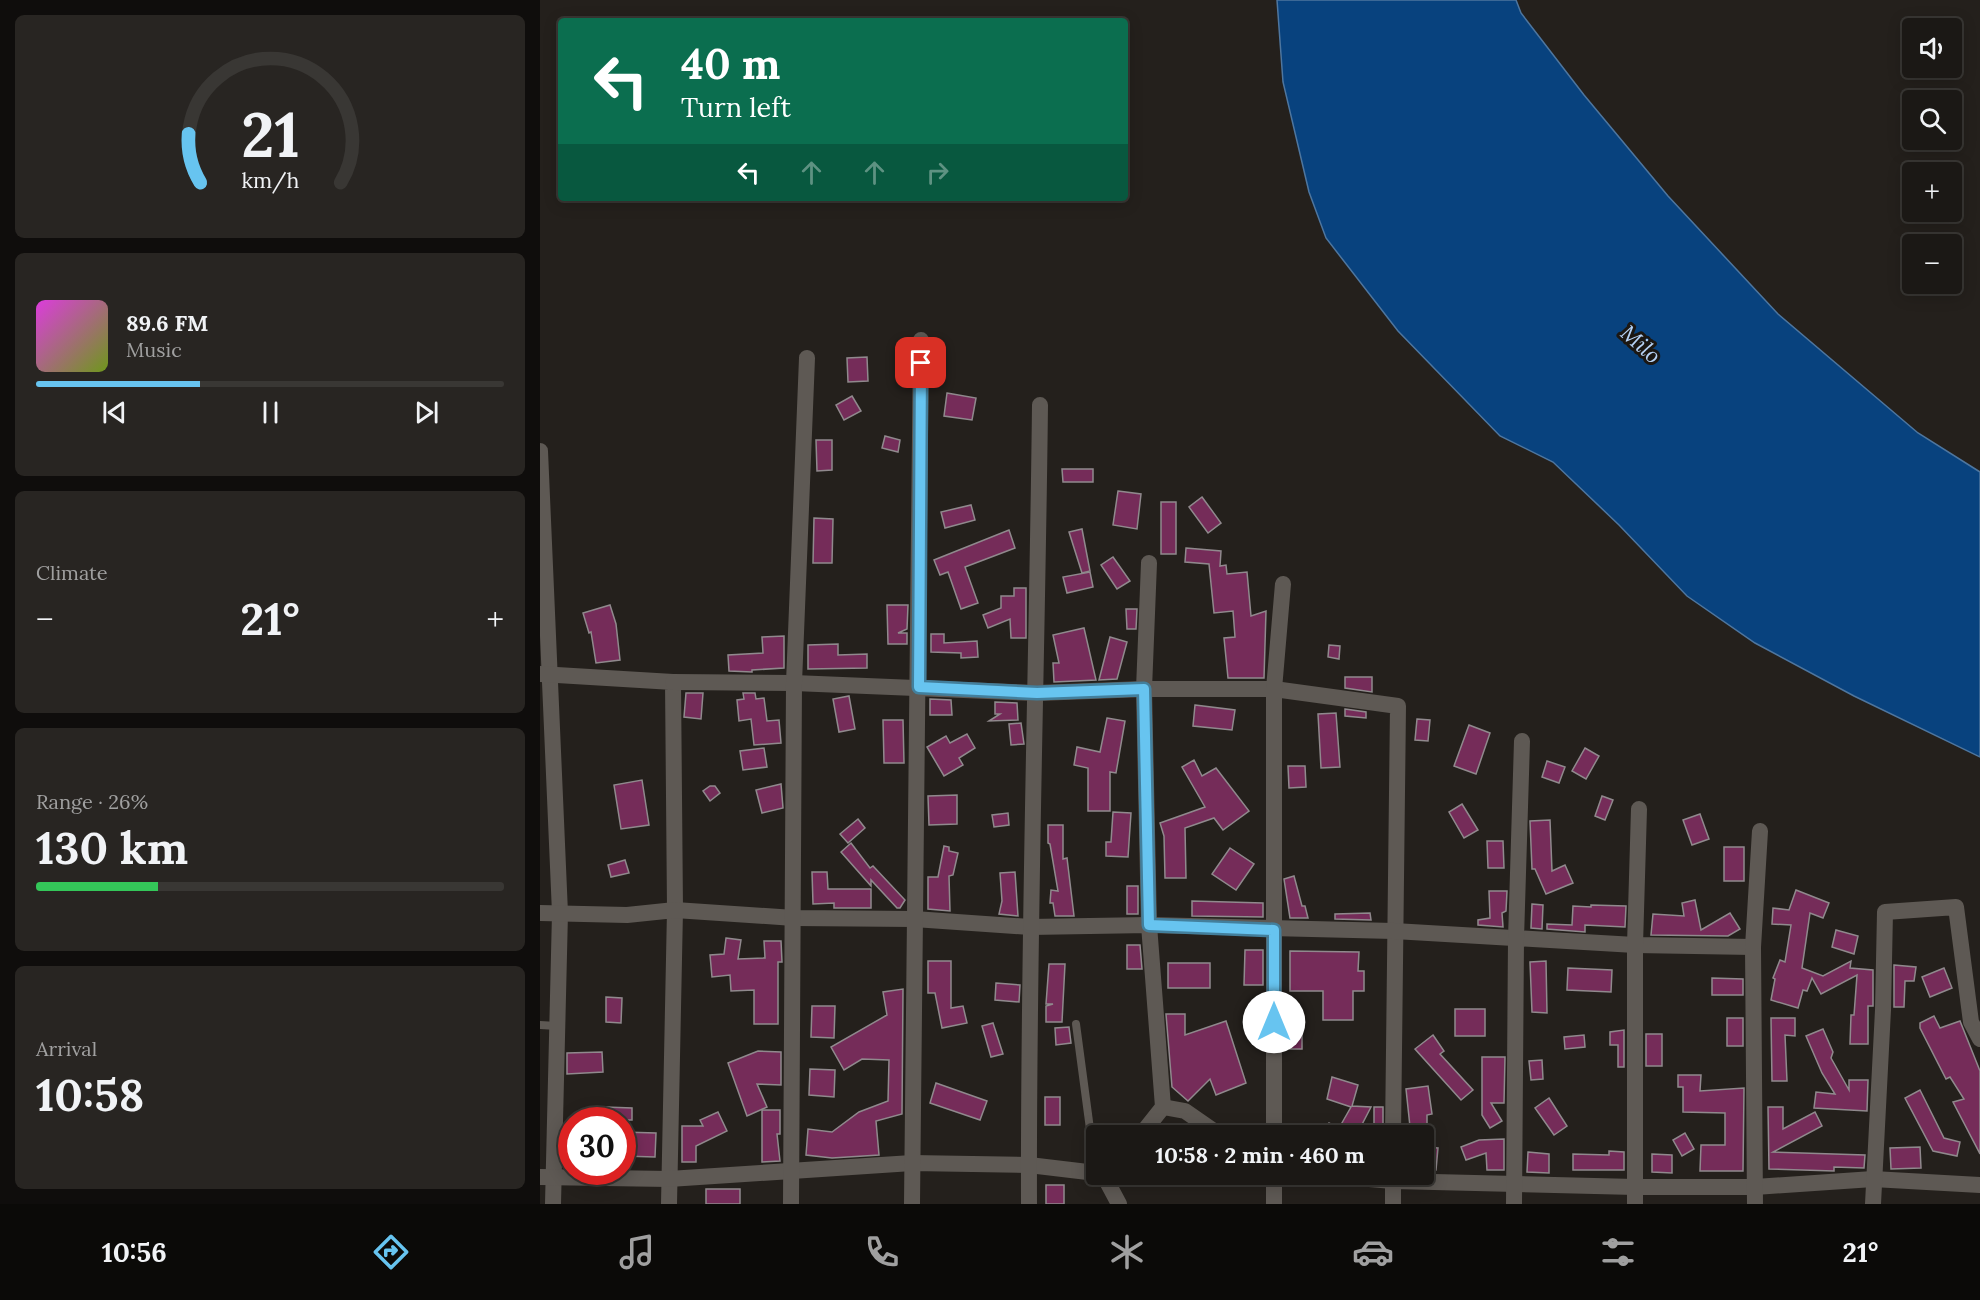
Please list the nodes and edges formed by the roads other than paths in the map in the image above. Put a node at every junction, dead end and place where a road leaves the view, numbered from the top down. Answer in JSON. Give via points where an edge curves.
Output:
{"nodes":[{"id":1,"x":921,"y":340,"type":"dead end"},
{"id":2,"x":807,"y":358,"type":"dead end"},
{"id":3,"x":1040,"y":405,"type":"dead end"},
{"id":4,"x":540,"y":451,"type":"edge"},
{"id":5,"x":1149,"y":563,"type":"dead end"},
{"id":6,"x":1284,"y":584,"type":"dead end"},
{"id":7,"x":545,"y":674,"type":"edge"},
{"id":8,"x":674,"y":682,"type":"junction"},
{"id":9,"x":794,"y":683,"type":"junction"},
{"id":10,"x":919,"y":687,"type":"junction"},
{"id":11,"x":1144,"y":689,"type":"junction"},
{"id":12,"x":1274,"y":689,"type":"junction"},
{"id":13,"x":1037,"y":693,"type":"junction"},
{"id":14,"x":1522,"y":741,"type":"dead end"},
{"id":15,"x":1639,"y":810,"type":"dead end"},
{"id":16,"x":1760,"y":831,"type":"dead end"},
{"id":17,"x":675,"y":910,"type":"junction"},
{"id":18,"x":540,"y":913,"type":"edge"},
{"id":19,"x":560,"y":913,"type":"junction"},
{"id":20,"x":794,"y":918,"type":"junction"},
{"id":21,"x":915,"y":919,"type":"junction"},
{"id":22,"x":1149,"y":925,"type":"junction"},
{"id":23,"x":1030,"y":927,"type":"junction"},
{"id":24,"x":1274,"y":930,"type":"junction"},
{"id":25,"x":1394,"y":931,"type":"junction"},
{"id":26,"x":1516,"y":939,"type":"junction"},
{"id":27,"x":1635,"y":945,"type":"junction"},
{"id":28,"x":1754,"y":947,"type":"junction"},
{"id":29,"x":1076,"y":1024,"type":"dead end"},
{"id":30,"x":540,"y":1025,"type":"edge"},
{"id":31,"x":557,"y":1026,"type":"junction"},
{"id":32,"x":1980,"y":1039,"type":"edge"},
{"id":33,"x":1163,"y":1107,"type":"junction"},
{"id":34,"x":1089,"y":1125,"type":"edge"},
{"id":35,"x":1149,"y":1125,"type":"edge"},
{"id":36,"x":1205,"y":1125,"type":"edge"},
{"id":37,"x":1274,"y":1125,"type":"edge"},
{"id":38,"x":1393,"y":1125,"type":"edge"},
{"id":39,"x":912,"y":1163,"type":"junction"},
{"id":40,"x":1029,"y":1164,"type":"junction"},
{"id":41,"x":791,"y":1170,"type":"junction"},
{"id":42,"x":1086,"y":1172,"type":"edge"},
{"id":43,"x":547,"y":1178,"type":"edge"},
{"id":44,"x":669,"y":1179,"type":"junction"},
{"id":45,"x":1873,"y":1179,"type":"junction"},
{"id":46,"x":1434,"y":1180,"type":"edge"},
{"id":47,"x":1515,"y":1183,"type":"junction"},
{"id":48,"x":1109,"y":1185,"type":"edge"},
{"id":49,"x":1274,"y":1185,"type":"edge"},
{"id":50,"x":1393,"y":1185,"type":"edge"},
{"id":51,"x":1980,"y":1185,"type":"edge"},
{"id":52,"x":1635,"y":1196,"type":"edge"},
{"id":53,"x":1755,"y":1196,"type":"edge"},
{"id":54,"x":554,"y":1204,"type":"edge"},
{"id":55,"x":669,"y":1204,"type":"edge"},
{"id":56,"x":791,"y":1204,"type":"edge"},
{"id":57,"x":912,"y":1204,"type":"edge"},
{"id":58,"x":1029,"y":1204,"type":"edge"},
{"id":59,"x":1119,"y":1204,"type":"edge"},
{"id":60,"x":1274,"y":1204,"type":"edge"},
{"id":61,"x":1393,"y":1204,"type":"edge"},
{"id":62,"x":1514,"y":1204,"type":"edge"},
{"id":63,"x":1873,"y":1204,"type":"edge"}],
"edges":[{"from":1,"to":10,"type":"street"},
{"from":2,"to":9,"type":"street"},
{"from":3,"to":13,"type":"street"},
{"from":4,"to":7,"type":"street"},
{"from":5,"to":11,"type":"street"},
{"from":6,"to":12,"type":"street"},
{"from":7,"to":8,"type":"street"},
{"from":7,"to":19,"type":"street"},
{"from":8,"to":9,"type":"street"},
{"from":8,"to":17,"type":"street"},
{"from":9,"to":10,"type":"street"},
{"from":9,"to":20,"type":"street"},
{"from":10,"to":13,"type":"street"},
{"from":10,"to":21,"type":"street"},
{"from":11,"to":12,"type":"street"},
{"from":11,"to":13,"type":"street"},
{"from":11,"to":22,"type":"street"},
{"from":12,"to":24,"type":"street"},
{"from":12,"to":25,"type":"street","via":[[1398,706]]},
{"from":13,"to":23,"type":"street"},
{"from":14,"to":26,"type":"street"},
{"from":15,"to":27,"type":"street"},
{"from":16,"to":28,"type":"street"},
{"from":17,"to":19,"type":"street","via":[[627,915]]},
{"from":17,"to":20,"type":"street"},
{"from":17,"to":44,"type":"street"},
{"from":18,"to":19,"type":"street"},
{"from":19,"to":31,"type":"street"},
{"from":20,"to":21,"type":"street"},
{"from":20,"to":41,"type":"street"},
{"from":21,"to":23,"type":"street"},
{"from":21,"to":39,"type":"street"},
{"from":22,"to":23,"type":"street"},
{"from":22,"to":24,"type":"street"},
{"from":22,"to":33,"type":"street"},
{"from":23,"to":40,"type":"street"},
{"from":24,"to":25,"type":"street"},
{"from":24,"to":37,"type":"street"},
{"from":25,"to":26,"type":"street"},
{"from":25,"to":38,"type":"street"},
{"from":26,"to":27,"type":"street"},
{"from":26,"to":47,"type":"street"},
{"from":27,"to":28,"type":"street"},
{"from":27,"to":52,"type":"street"},
{"from":28,"to":53,"type":"street"},
{"from":29,"to":34,"type":"lane"},
{"from":30,"to":31,"type":"lane"},
{"from":31,"to":43,"type":"street"},
{"from":32,"to":45,"type":"street","via":[[1971,1022],[1956,907],[1885,912]]},
{"from":33,"to":35,"type":"street"},
{"from":33,"to":36,"type":"street","via":[[1185,1111]]},
{"from":39,"to":40,"type":"street"},
{"from":39,"to":41,"type":"street"},
{"from":39,"to":57,"type":"street"},
{"from":40,"to":42,"type":"street"},
{"from":40,"to":58,"type":"street"},
{"from":41,"to":44,"type":"street"},
{"from":41,"to":56,"type":"street"},
{"from":43,"to":44,"type":"street"},
{"from":43,"to":54,"type":"street"},
{"from":44,"to":55,"type":"street"},
{"from":45,"to":51,"type":"street"},
{"from":45,"to":53,"type":"street"},
{"from":45,"to":63,"type":"street"},
{"from":46,"to":47,"type":"street"},
{"from":47,"to":52,"type":"street"},
{"from":47,"to":62,"type":"street"},
{"from":48,"to":59,"type":"street"},
{"from":49,"to":60,"type":"street"},
{"from":50,"to":61,"type":"street"},
{"from":52,"to":53,"type":"street"}]}
